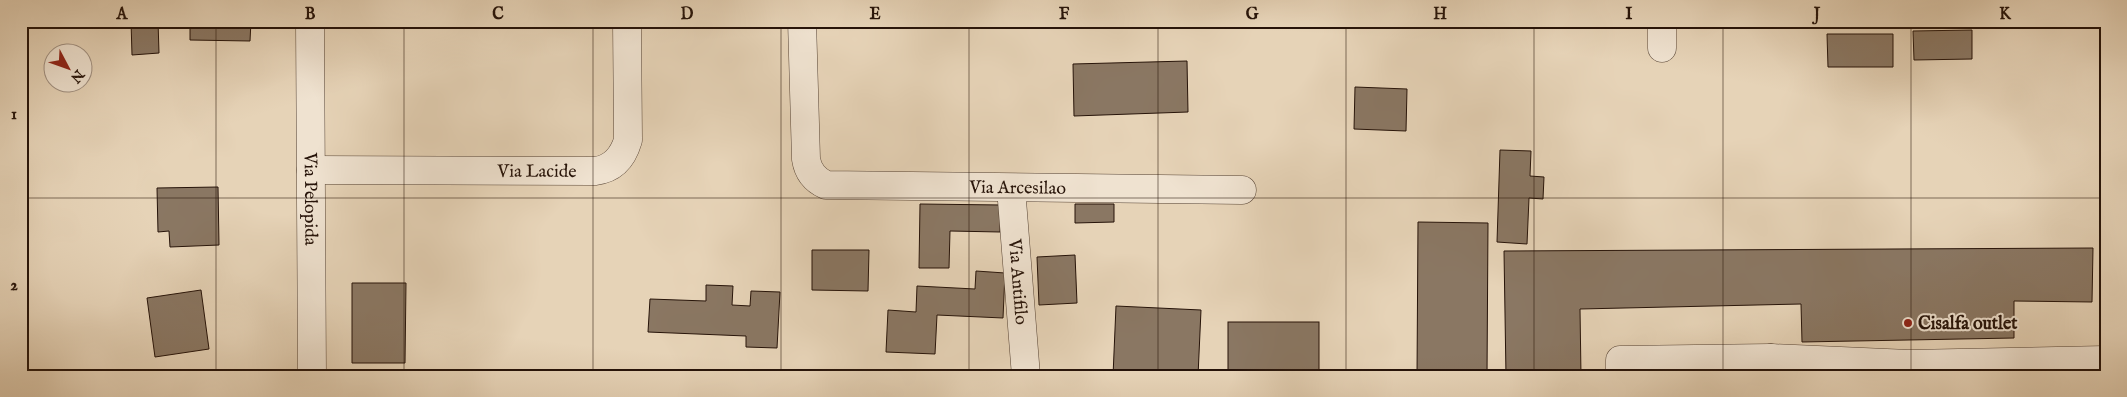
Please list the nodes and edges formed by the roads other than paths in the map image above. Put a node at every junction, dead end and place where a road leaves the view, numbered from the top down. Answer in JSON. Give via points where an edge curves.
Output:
{"nodes":[{"id":1,"x":310,"y":21,"type":"edge"},
{"id":2,"x":627,"y":21,"type":"edge"},
{"id":3,"x":802,"y":21,"type":"edge"},
{"id":4,"x":1662,"y":21,"type":"edge"},
{"id":5,"x":1662,"y":48,"type":"dead end"},
{"id":6,"x":311,"y":170,"type":"junction"},
{"id":7,"x":1011,"y":188,"type":"junction"},
{"id":8,"x":1242,"y":190,"type":"dead end"},
{"id":9,"x":1771,"y":367,"type":"edge"},
{"id":10,"x":312,"y":376,"type":"edge"},
{"id":11,"x":1026,"y":376,"type":"edge"},
{"id":12,"x":1620,"y":376,"type":"edge"},
{"id":13,"x":2105,"y":376,"type":"edge"}],
"edges":[{"from":1,"to":6,"type":"street","name":"Via Pelopida"},
{"from":2,"to":6,"type":"street","name":"Via Lacide","via":[[628,140],[622,155],[609,168],[595,171]]},
{"from":3,"to":7,"type":"street","name":"Via Arcesilao","via":[[806,159],[814,178],[832,186]]},
{"from":4,"to":5,"type":"street"},
{"from":6,"to":10,"type":"street","name":"Via Pelopida"},
{"from":7,"to":8,"type":"street","name":"Via Arcesilao"},
{"from":7,"to":11,"type":"street","name":"Via Antifilo"},
{"from":9,"to":12,"type":"street","via":[[1620,360]]},
{"from":9,"to":13,"type":"street","via":[[2105,360]]}]}
